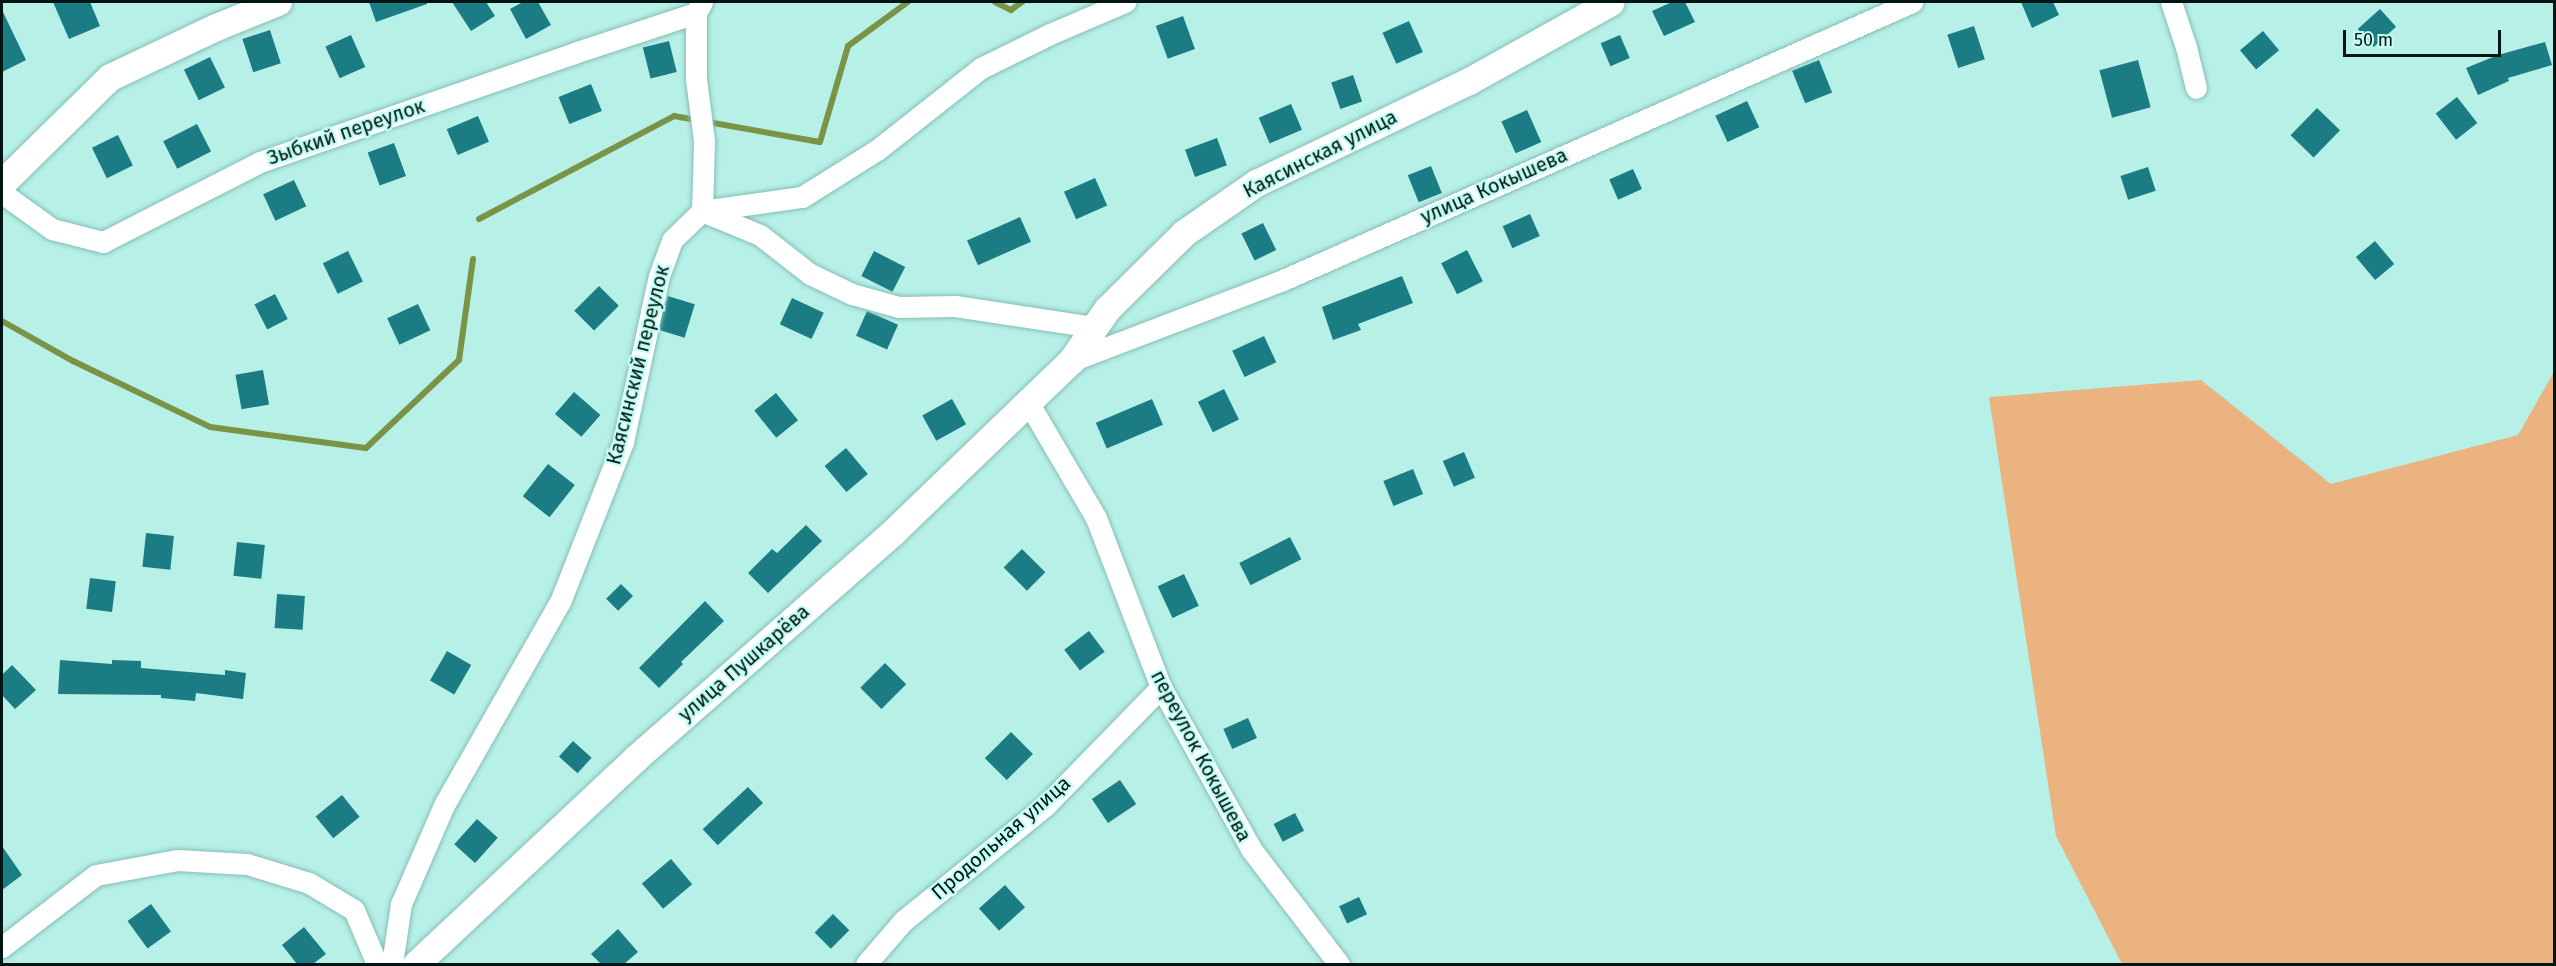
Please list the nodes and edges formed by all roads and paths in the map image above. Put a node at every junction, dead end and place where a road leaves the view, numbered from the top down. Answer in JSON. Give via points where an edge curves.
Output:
{"nodes":[{"id":1,"x":278,"y":2,"type":"edge"},
{"id":2,"x":1125,"y":2,"type":"edge"},
{"id":3,"x":1611,"y":2,"type":"edge"},
{"id":4,"x":1912,"y":2,"type":"edge"},
{"id":5,"x":2171,"y":2,"type":"edge"},
{"id":6,"x":699,"y":8,"type":"edge"},
{"id":7,"x":2196,"y":88,"type":"dead end"},
{"id":8,"x":2,"y":183,"type":"edge"},
{"id":9,"x":2,"y":193,"type":"edge"},
{"id":10,"x":702,"y":211,"type":"junction"},
{"id":11,"x":1094,"y":327,"type":"junction"},
{"id":12,"x":1071,"y":361,"type":"junction"},
{"id":13,"x":1028,"y":402,"type":"junction"},
{"id":14,"x":1161,"y":687,"type":"junction"},
{"id":15,"x":2,"y":946,"type":"edge"},
{"id":16,"x":377,"y":964,"type":"edge"},
{"id":17,"x":392,"y":964,"type":"edge"},
{"id":18,"x":416,"y":964,"type":"edge"},
{"id":19,"x":866,"y":964,"type":"edge"},
{"id":20,"x":1339,"y":964,"type":"edge"}],
"edges":[{"from":1,"to":8,"type":"street","via":[[110,76]]},
{"from":2,"to":10,"type":"street","via":[[981,68],[877,150],[802,197]]},
{"from":3,"to":11,"type":"street","name":"Каясинская улица","via":[[1469,81],[1256,183],[1184,233],[1107,309]]},
{"from":4,"to":12,"type":"street","name":"улица Кокышева","via":[[1283,280]]},
{"from":5,"to":7,"type":"street"},
{"from":6,"to":9,"type":"street","name":"Зыбкий переулок","via":[[260,162],[103,242],[52,229]]},
{"from":6,"to":10,"type":"street","via":[[696,79],[703,135]]},
{"from":10,"to":11,"type":"street","via":[[760,235],[810,274],[852,294],[899,307],[955,306]]},
{"from":10,"to":17,"type":"street","name":"Каясинский переулок","via":[[672,240],[659,276],[623,442],[560,602],[444,805],[401,904]]},
{"from":11,"to":12,"type":"street","name":"Каясинская улица"},
{"from":12,"to":13,"type":"street","name":"улица Пушкарёва"},
{"from":13,"to":14,"type":"street","name":"переулок Кокышева","via":[[1096,518]]},
{"from":13,"to":18,"type":"street","name":"улица Пушкарёва","via":[[893,532],[637,757]]},
{"from":14,"to":19,"type":"street","name":"Продольная улица","via":[[1046,804],[903,921]]},
{"from":14,"to":20,"type":"street","name":"переулок Кокышева","via":[[1251,849]]},
{"from":15,"to":16,"type":"street","via":[[96,874],[177,860],[247,864],[309,883],[354,910]]}]}
